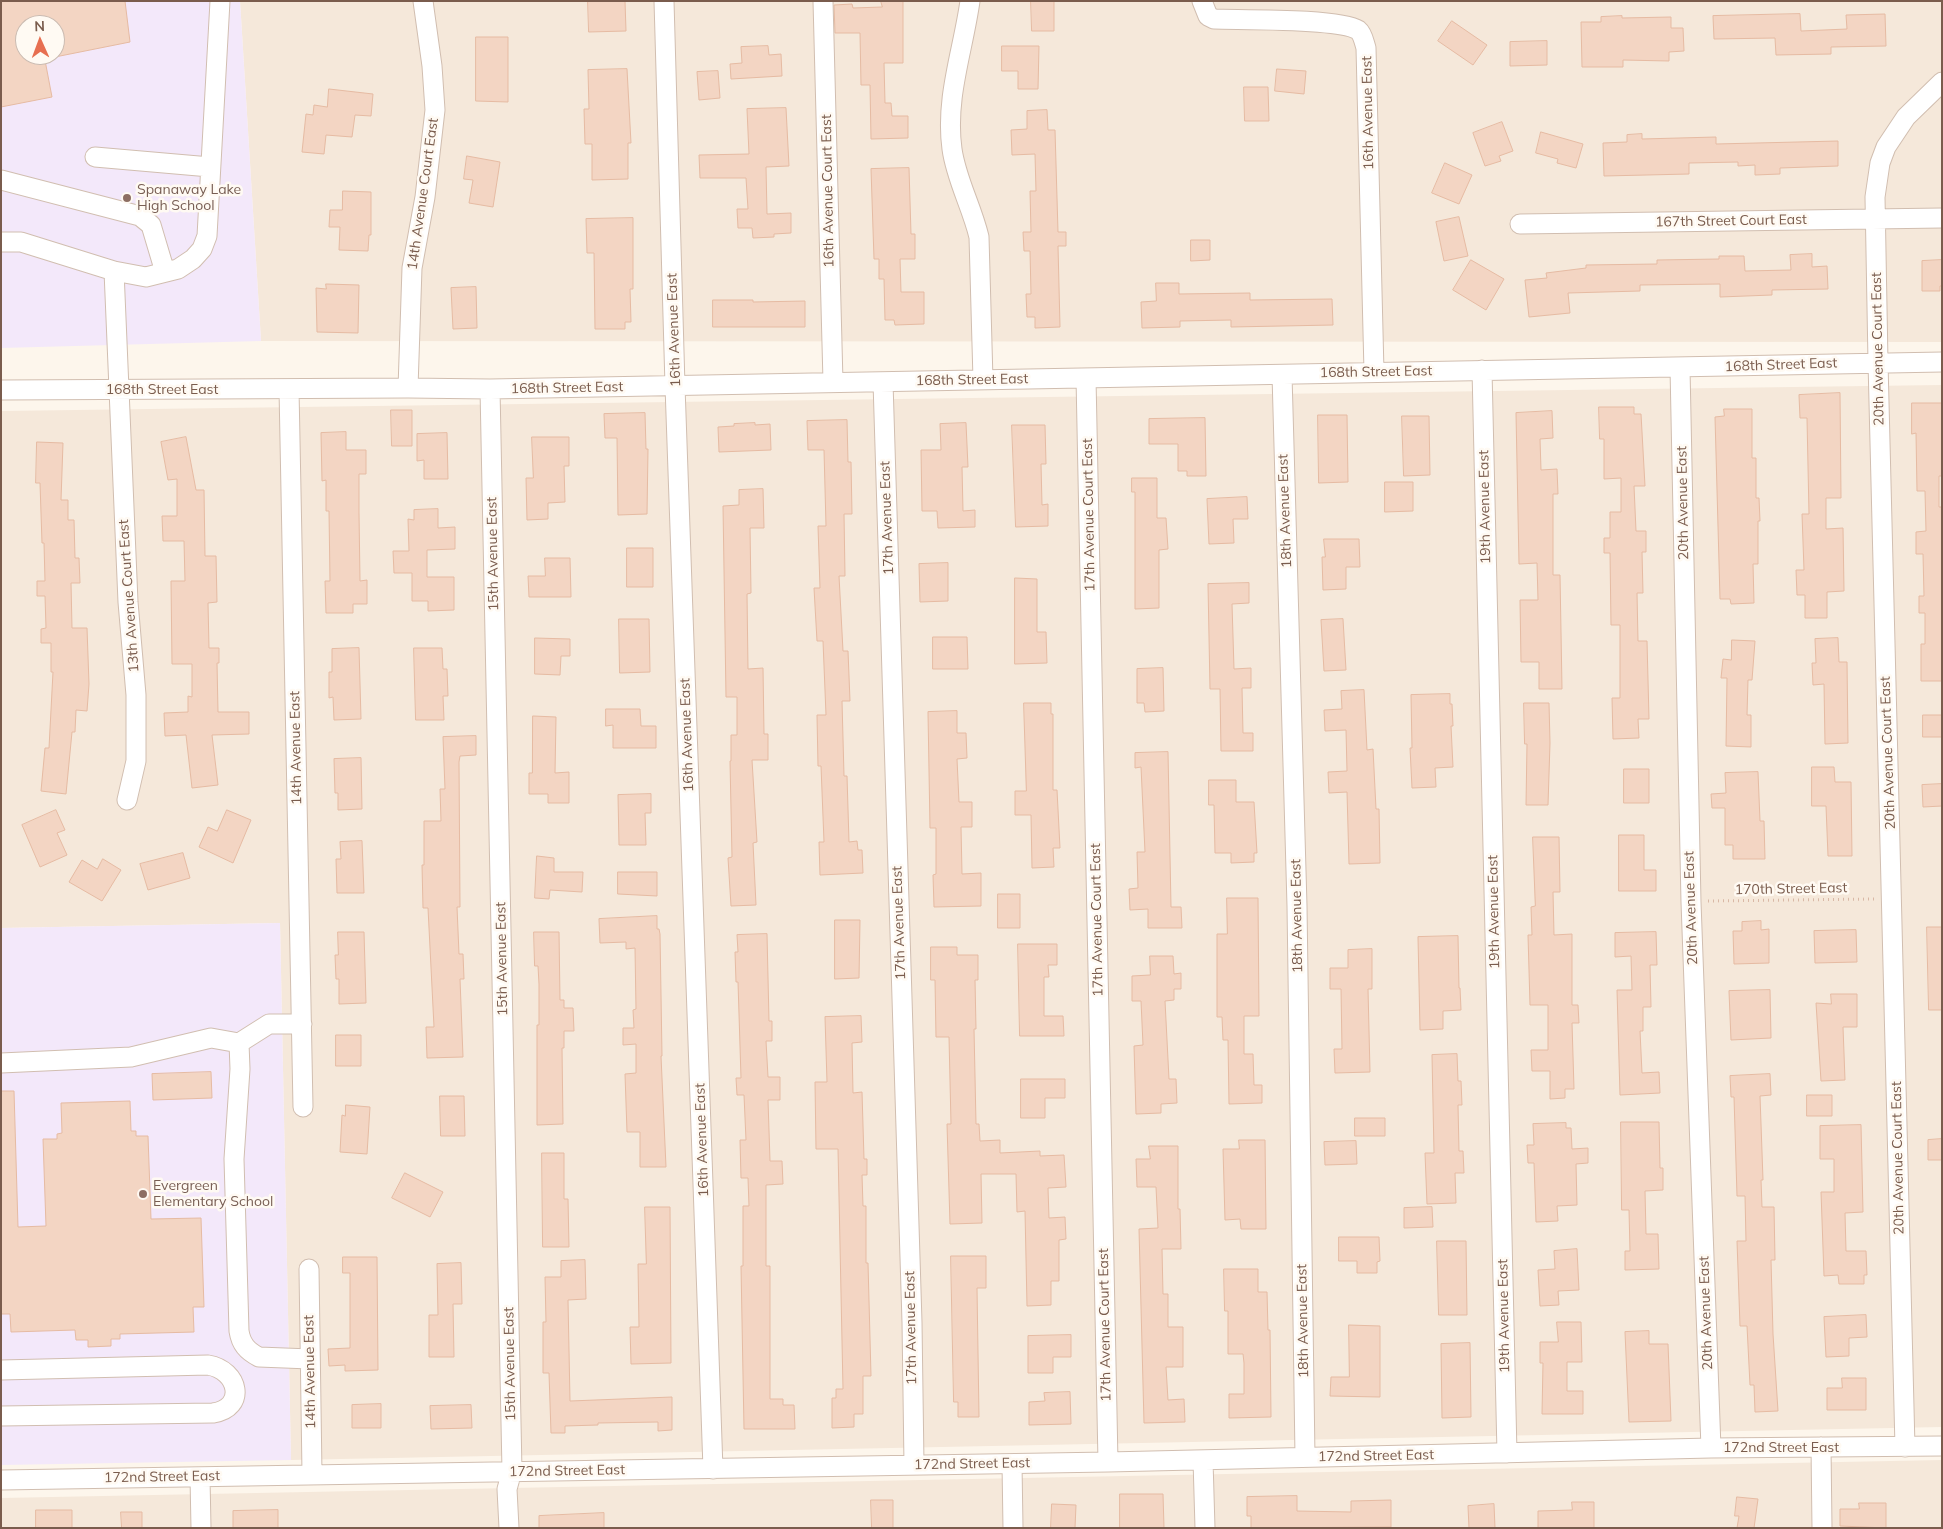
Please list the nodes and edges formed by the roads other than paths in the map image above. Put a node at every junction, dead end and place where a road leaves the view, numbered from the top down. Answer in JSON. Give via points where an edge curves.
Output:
{"nodes":[{"id":1,"x":220,"y":1,"type":"edge"},
{"id":2,"x":423,"y":1,"type":"edge"},
{"id":3,"x":664,"y":1,"type":"edge"},
{"id":4,"x":823,"y":1,"type":"edge"},
{"id":5,"x":970,"y":1,"type":"edge"},
{"id":6,"x":1202,"y":1,"type":"edge"},
{"id":7,"x":1942,"y":82,"type":"edge"},
{"id":8,"x":95,"y":157,"type":"dead end"},
{"id":9,"x":210,"y":167,"type":"junction"},
{"id":10,"x":1,"y":180,"type":"edge"},
{"id":11,"x":1942,"y":218,"type":"edge"},
{"id":12,"x":1875,"y":219,"type":"junction"},
{"id":13,"x":1520,"y":224,"type":"dead end"},
{"id":14,"x":1,"y":242,"type":"edge"},
{"id":15,"x":114,"y":272,"type":"junction"},
{"id":16,"x":165,"y":272,"type":"junction"},
{"id":17,"x":1878,"y":362,"type":"junction"},
{"id":18,"x":1942,"y":362,"type":"edge"},
{"id":19,"x":1680,"y":368,"type":"junction"},
{"id":20,"x":1482,"y":370,"type":"junction"},
{"id":21,"x":1374,"y":372,"type":"junction"},
{"id":22,"x":1282,"y":375,"type":"junction"},
{"id":23,"x":1086,"y":378,"type":"junction"},
{"id":24,"x":983,"y":380,"type":"junction"},
{"id":25,"x":833,"y":382,"type":"junction"},
{"id":26,"x":883,"y":382,"type":"junction"},
{"id":27,"x":675,"y":386,"type":"junction"},
{"id":28,"x":408,"y":388,"type":"junction"},
{"id":29,"x":289,"y":389,"type":"junction"},
{"id":30,"x":490,"y":389,"type":"junction"},
{"id":31,"x":1,"y":390,"type":"edge"},
{"id":32,"x":118,"y":390,"type":"junction"},
{"id":33,"x":127,"y":800,"type":"dead end"},
{"id":34,"x":302,"y":1024,"type":"junction"},
{"id":35,"x":239,"y":1043,"type":"junction"},
{"id":36,"x":1,"y":1063,"type":"edge"},
{"id":37,"x":304,"y":1107,"type":"dead end"},
{"id":38,"x":308,"y":1269,"type":"dead end"},
{"id":39,"x":310,"y":1359,"type":"junction"},
{"id":40,"x":1,"y":1370,"type":"edge"},
{"id":41,"x":1,"y":1416,"type":"edge"},
{"id":42,"x":1942,"y":1446,"type":"edge"},
{"id":43,"x":1905,"y":1447,"type":"junction"},
{"id":44,"x":1711,"y":1448,"type":"junction"},
{"id":45,"x":1821,"y":1448,"type":"junction"},
{"id":46,"x":1507,"y":1453,"type":"junction"},
{"id":47,"x":1305,"y":1457,"type":"junction"},
{"id":48,"x":1203,"y":1460,"type":"junction"},
{"id":49,"x":1108,"y":1462,"type":"junction"},
{"id":50,"x":914,"y":1464,"type":"junction"},
{"id":51,"x":1012,"y":1464,"type":"junction"},
{"id":52,"x":713,"y":1469,"type":"junction"},
{"id":53,"x":512,"y":1471,"type":"junction"},
{"id":54,"x":312,"y":1474,"type":"junction"},
{"id":55,"x":200,"y":1477,"type":"junction"},
{"id":56,"x":1,"y":1480,"type":"edge"},
{"id":57,"x":201,"y":1528,"type":"edge"},
{"id":58,"x":509,"y":1528,"type":"edge"},
{"id":59,"x":1013,"y":1528,"type":"edge"},
{"id":60,"x":1205,"y":1528,"type":"edge"},
{"id":61,"x":1822,"y":1528,"type":"edge"}],
"edges":[{"from":1,"to":9,"type":"street"},
{"from":2,"to":28,"type":"street","name":"14th Avenue Court East","via":[[435,110],[412,268]]},
{"from":3,"to":27,"type":"street","name":"16th Avenue East"},
{"from":4,"to":25,"type":"street","name":"16th Avenue Court East"},
{"from":5,"to":24,"type":"street","via":[[952,92],[951,130],[955,165],[979,237]]},
{"from":6,"to":21,"type":"street","name":"16th Avenue East","via":[[1208,16],[1214,19],[1327,23],[1358,30],[1362,35],[1366,48]]},
{"from":7,"to":12,"type":"street","name":"20th Avenue Court East","via":[[1906,117],[1886,147],[1880,163]]},
{"from":8,"to":9,"type":"street"},
{"from":9,"to":16,"type":"street","via":[[207,236],[202,249],[178,269]]},
{"from":10,"to":16,"type":"street","via":[[146,219],[151,225]]},
{"from":11,"to":12,"type":"street","name":"167th Street Court East"},
{"from":12,"to":13,"type":"street","name":"167th Street Court East"},
{"from":12,"to":17,"type":"street","name":"20th Avenue Court East"},
{"from":14,"to":15,"type":"street","via":[[21,242]]},
{"from":15,"to":16,"type":"street","via":[[146,277]]},
{"from":15,"to":32,"type":"street","name":"13th Avenue Court East"},
{"from":17,"to":18,"type":"street","name":"168th Street East"},
{"from":17,"to":19,"type":"street","name":"168th Street East"},
{"from":17,"to":43,"type":"street","name":"20th Avenue Court East"},
{"from":19,"to":20,"type":"street","name":"168th Street East"},
{"from":19,"to":44,"type":"street","name":"20th Avenue East","via":[[1690,902]]},
{"from":20,"to":21,"type":"street","name":"168th Street East"},
{"from":20,"to":46,"type":"street","name":"19th Avenue East"},
{"from":21,"to":22,"type":"street","name":"168th Street East"},
{"from":22,"to":23,"type":"street","name":"168th Street East"},
{"from":22,"to":47,"type":"street","name":"18th Avenue East","via":[[1297,906]]},
{"from":23,"to":24,"type":"street","name":"168th Street East"},
{"from":23,"to":49,"type":"street","name":"17th Avenue Court East"},
{"from":24,"to":26,"type":"street","name":"168th Street East"},
{"from":25,"to":26,"type":"street","name":"168th Street East"},
{"from":25,"to":27,"type":"street","name":"168th Street East"},
{"from":26,"to":50,"type":"street","name":"17th Avenue East"},
{"from":27,"to":30,"type":"street","name":"168th Street East"},
{"from":27,"to":52,"type":"street","name":"16th Avenue East"},
{"from":28,"to":29,"type":"street","name":"168th Street East"},
{"from":28,"to":30,"type":"street","name":"168th Street East"},
{"from":29,"to":32,"type":"street","name":"168th Street East"},
{"from":29,"to":34,"type":"street","name":"14th Avenue East"},
{"from":30,"to":53,"type":"street","name":"15th Avenue East"},
{"from":31,"to":32,"type":"street","name":"168th Street East"},
{"from":32,"to":33,"type":"street","name":"13th Avenue Court East","via":[[128,602],[136,695],[136,761]]},
{"from":34,"to":35,"type":"street","via":[[269,1024]]},
{"from":34,"to":37,"type":"street","name":"14th Avenue East"},
{"from":35,"to":36,"type":"street","via":[[211,1038],[131,1058]]},
{"from":35,"to":39,"type":"street","via":[[234,1159],[240,1340],[259,1357]]},
{"from":38,"to":39,"type":"street","name":"14th Avenue East"},
{"from":39,"to":54,"type":"street","name":"14th Avenue East"},
{"from":40,"to":41,"type":"street","via":[[218,1366],[231,1377],[235,1394],[227,1409],[212,1413]]},
{"from":42,"to":43,"type":"street","name":"172nd Street East"},
{"from":43,"to":45,"type":"street","name":"172nd Street East"},
{"from":44,"to":45,"type":"street","name":"172nd Street East"},
{"from":44,"to":46,"type":"street","name":"172nd Street East"},
{"from":45,"to":61,"type":"street"},
{"from":46,"to":47,"type":"street","name":"172nd Street East"},
{"from":47,"to":48,"type":"street","name":"172nd Street East"},
{"from":48,"to":49,"type":"street","name":"172nd Street East"},
{"from":48,"to":60,"type":"street"},
{"from":49,"to":51,"type":"street","name":"172nd Street East"},
{"from":50,"to":51,"type":"street","name":"172nd Street East"},
{"from":50,"to":52,"type":"street","name":"172nd Street East"},
{"from":51,"to":59,"type":"street"},
{"from":52,"to":53,"type":"street","name":"172nd Street East"},
{"from":53,"to":54,"type":"street","name":"172nd Street East"},
{"from":53,"to":58,"type":"street","name":"15th Avenue East","via":[[508,1489]]},
{"from":54,"to":55,"type":"street","name":"172nd Street East"},
{"from":55,"to":56,"type":"street","name":"172nd Street East"},
{"from":55,"to":57,"type":"street"}]}
